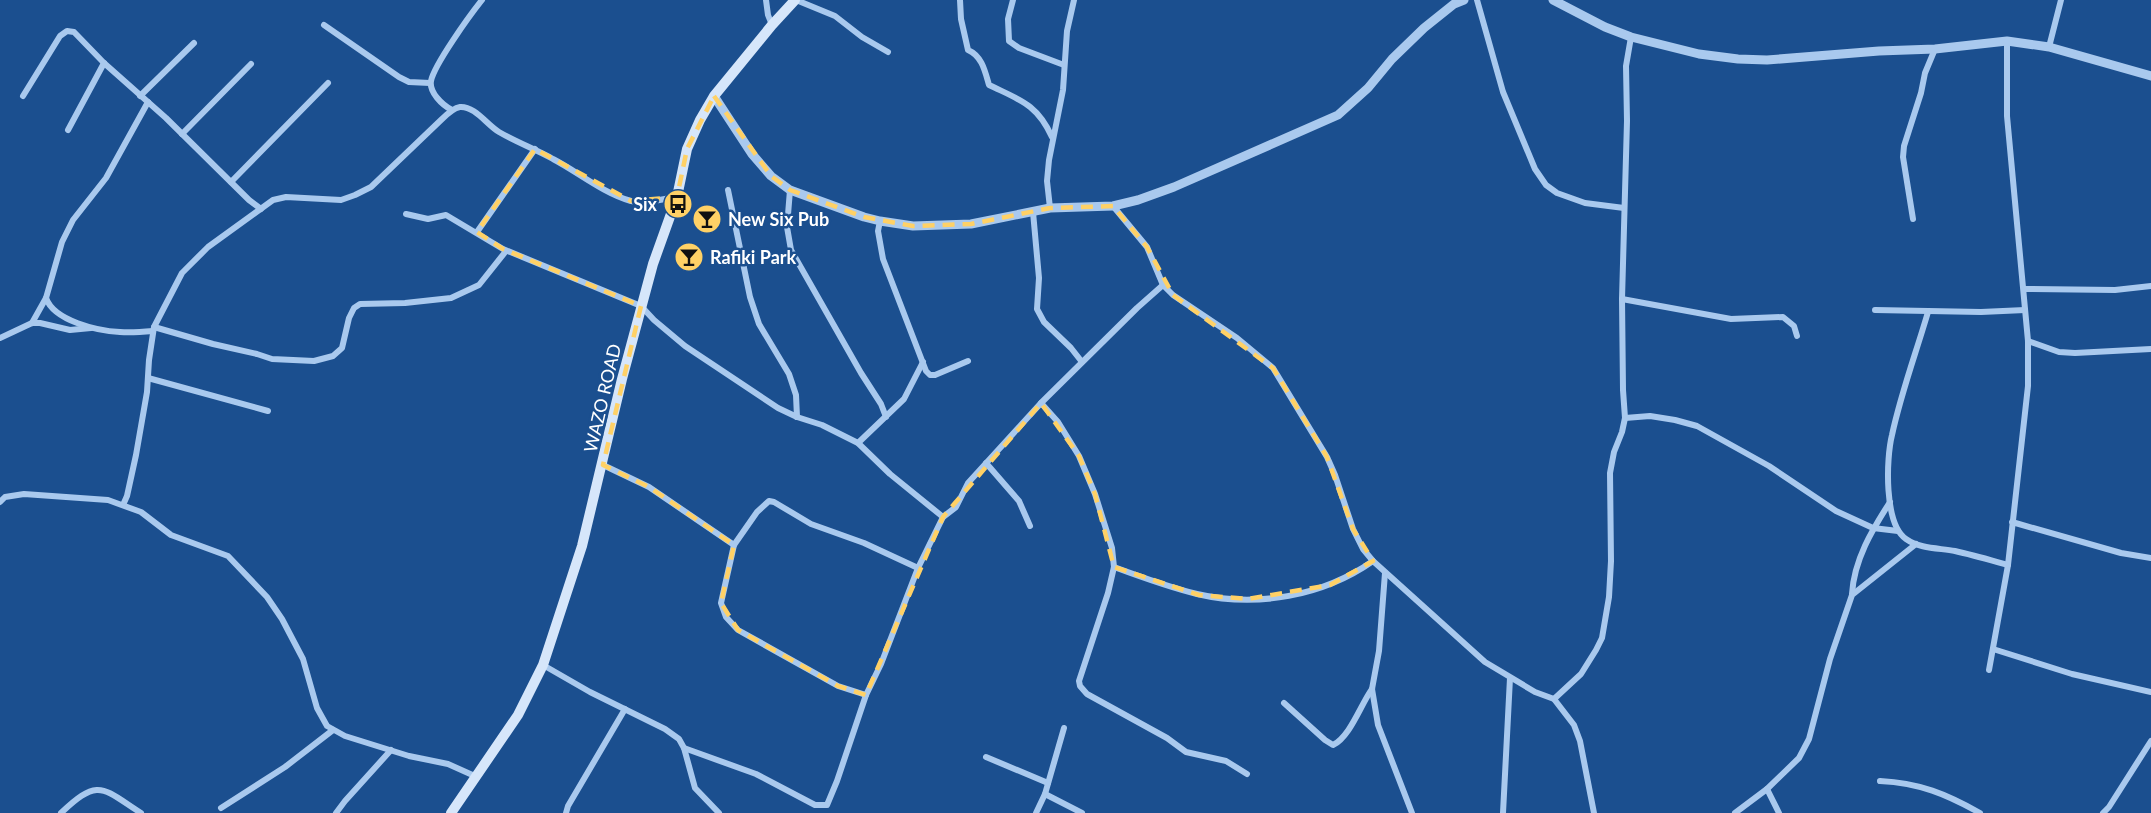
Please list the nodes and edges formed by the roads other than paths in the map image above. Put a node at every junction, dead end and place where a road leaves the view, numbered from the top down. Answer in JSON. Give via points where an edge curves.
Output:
{"nodes":[{"id":1,"x":766,"y":0,"type":"edge"},
{"id":2,"x":796,"y":0,"type":"edge"},
{"id":3,"x":960,"y":0,"type":"edge"},
{"id":4,"x":1013,"y":0,"type":"edge"},
{"id":5,"x":1074,"y":0,"type":"edge"},
{"id":6,"x":1464,"y":0,"type":"edge"},
{"id":7,"x":1477,"y":0,"type":"edge"},
{"id":8,"x":1553,"y":0,"type":"edge"},
{"id":9,"x":2061,"y":0,"type":"edge"},
{"id":10,"x":480,"y":1,"type":"edge"},
{"id":11,"x":1453,"y":2,"type":"edge"},
{"id":12,"x":324,"y":25,"type":"dead end"},
{"id":13,"x":772,"y":25,"type":"junction"},
{"id":14,"x":1631,"y":37,"type":"junction"},
{"id":15,"x":2007,"y":41,"type":"junction"},
{"id":16,"x":194,"y":43,"type":"dead end"},
{"id":17,"x":2049,"y":46,"type":"junction"},
{"id":18,"x":1935,"y":49,"type":"junction"},
{"id":19,"x":888,"y":52,"type":"dead end"},
{"id":20,"x":104,"y":63,"type":"junction"},
{"id":21,"x":251,"y":64,"type":"dead end"},
{"id":22,"x":1064,"y":65,"type":"junction"},
{"id":23,"x":2151,"y":76,"type":"edge"},
{"id":24,"x":328,"y":83,"type":"dead end"},
{"id":25,"x":430,"y":83,"type":"junction"},
{"id":26,"x":23,"y":96,"type":"dead end"},
{"id":27,"x":140,"y":96,"type":"junction"},
{"id":28,"x":714,"y":96,"type":"junction"},
{"id":29,"x":148,"y":102,"type":"junction"},
{"id":30,"x":452,"y":110,"type":"junction"},
{"id":31,"x":68,"y":130,"type":"dead end"},
{"id":32,"x":182,"y":134,"type":"junction"},
{"id":33,"x":1052,"y":138,"type":"junction"},
{"id":34,"x":535,"y":149,"type":"junction"},
{"id":35,"x":231,"y":182,"type":"junction"},
{"id":36,"x":729,"y":190,"type":"dead end"},
{"id":37,"x":790,"y":190,"type":"junction"},
{"id":38,"x":676,"y":197,"type":"junction"},
{"id":39,"x":1113,"y":206,"type":"junction"},
{"id":40,"x":1050,"y":208,"type":"junction"},
{"id":41,"x":1624,"y":208,"type":"junction"},
{"id":42,"x":261,"y":209,"type":"junction"},
{"id":43,"x":1033,"y":212,"type":"junction"},
{"id":44,"x":406,"y":213,"type":"dead end"},
{"id":45,"x":1913,"y":219,"type":"dead end"},
{"id":46,"x":880,"y":221,"type":"junction"},
{"id":47,"x":477,"y":232,"type":"junction"},
{"id":48,"x":506,"y":251,"type":"junction"},
{"id":49,"x":1164,"y":285,"type":"junction"},
{"id":50,"x":2151,"y":286,"type":"edge"},
{"id":51,"x":2024,"y":289,"type":"junction"},
{"id":52,"x":46,"y":298,"type":"junction"},
{"id":53,"x":1622,"y":299,"type":"junction"},
{"id":54,"x":641,"y":306,"type":"junction"},
{"id":55,"x":2025,"y":309,"type":"junction"},
{"id":56,"x":1875,"y":310,"type":"dead end"},
{"id":57,"x":1928,"y":312,"type":"junction"},
{"id":58,"x":32,"y":323,"type":"junction"},
{"id":59,"x":94,"y":327,"type":"junction"},
{"id":60,"x":153,"y":329,"type":"junction"},
{"id":61,"x":1797,"y":336,"type":"dead end"},
{"id":62,"x":0,"y":338,"type":"edge"},
{"id":63,"x":2028,"y":341,"type":"junction"},
{"id":64,"x":2151,"y":349,"type":"edge"},
{"id":65,"x":968,"y":361,"type":"dead end"},
{"id":66,"x":923,"y":362,"type":"junction"},
{"id":67,"x":1082,"y":362,"type":"junction"},
{"id":68,"x":148,"y":378,"type":"junction"},
{"id":69,"x":1041,"y":403,"type":"junction"},
{"id":70,"x":268,"y":411,"type":"dead end"},
{"id":71,"x":797,"y":417,"type":"junction"},
{"id":72,"x":886,"y":417,"type":"junction"},
{"id":73,"x":1625,"y":417,"type":"junction"},
{"id":74,"x":858,"y":443,"type":"junction"},
{"id":75,"x":986,"y":463,"type":"junction"},
{"id":76,"x":603,"y":465,"type":"junction"},
{"id":77,"x":0,"y":502,"type":"edge"},
{"id":78,"x":1890,"y":502,"type":"junction"},
{"id":79,"x":123,"y":505,"type":"junction"},
{"id":80,"x":943,"y":517,"type":"junction"},
{"id":81,"x":2012,"y":522,"type":"junction"},
{"id":82,"x":1030,"y":526,"type":"dead end"},
{"id":83,"x":1873,"y":528,"type":"junction"},
{"id":84,"x":1898,"y":531,"type":"junction"},
{"id":85,"x":1916,"y":544,"type":"junction"},
{"id":86,"x":734,"y":545,"type":"junction"},
{"id":87,"x":2151,"y":558,"type":"edge"},
{"id":88,"x":1373,"y":561,"type":"junction"},
{"id":89,"x":2008,"y":566,"type":"junction"},
{"id":90,"x":1114,"y":567,"type":"junction"},
{"id":91,"x":918,"y":568,"type":"junction"},
{"id":92,"x":1385,"y":573,"type":"junction"},
{"id":93,"x":1852,"y":595,"type":"junction"},
{"id":94,"x":1993,"y":649,"type":"junction"},
{"id":95,"x":543,"y":665,"type":"junction"},
{"id":96,"x":1989,"y":670,"type":"dead end"},
{"id":97,"x":1510,"y":678,"type":"junction"},
{"id":98,"x":1372,"y":689,"type":"junction"},
{"id":99,"x":2151,"y":692,"type":"edge"},
{"id":100,"x":866,"y":695,"type":"junction"},
{"id":101,"x":1554,"y":699,"type":"junction"},
{"id":102,"x":1284,"y":703,"type":"dead end"},
{"id":103,"x":625,"y":709,"type":"junction"},
{"id":104,"x":1064,"y":728,"type":"dead end"},
{"id":105,"x":333,"y":730,"type":"junction"},
{"id":106,"x":2151,"y":741,"type":"edge"},
{"id":107,"x":684,"y":748,"type":"junction"},
{"id":108,"x":391,"y":750,"type":"junction"},
{"id":109,"x":986,"y":757,"type":"dead end"},
{"id":110,"x":1247,"y":774,"type":"dead end"},
{"id":111,"x":477,"y":777,"type":"junction"},
{"id":112,"x":1880,"y":781,"type":"dead end"},
{"id":113,"x":1048,"y":783,"type":"junction"},
{"id":114,"x":1767,"y":789,"type":"junction"},
{"id":115,"x":1045,"y":794,"type":"junction"},
{"id":116,"x":221,"y":808,"type":"dead end"},
{"id":117,"x":61,"y":813,"type":"edge"},
{"id":118,"x":141,"y":813,"type":"edge"},
{"id":119,"x":336,"y":813,"type":"edge"},
{"id":120,"x":451,"y":813,"type":"edge"},
{"id":121,"x":566,"y":813,"type":"edge"},
{"id":122,"x":719,"y":813,"type":"edge"},
{"id":123,"x":1036,"y":813,"type":"edge"},
{"id":124,"x":1082,"y":813,"type":"edge"},
{"id":125,"x":1412,"y":813,"type":"edge"},
{"id":126,"x":1503,"y":813,"type":"edge"},
{"id":127,"x":1594,"y":813,"type":"edge"},
{"id":128,"x":1735,"y":813,"type":"edge"},
{"id":129,"x":1779,"y":813,"type":"edge"},
{"id":130,"x":1980,"y":813,"type":"edge"},
{"id":131,"x":2103,"y":813,"type":"edge"}],
"edges":[{"from":1,"to":13,"type":"street"},
{"from":2,"to":13,"type":"main road","name":"WAZO ROAD"},
{"from":2,"to":19,"type":"street","via":[[835,16]]},
{"from":3,"to":33,"type":"street","via":[[968,50],[976,54],[989,85],[1030,105],[1046,122]]},
{"from":4,"to":22,"type":"street","via":[[1008,19],[1009,41]]},
{"from":5,"to":22,"type":"street"},
{"from":6,"to":11,"type":"street"},
{"from":7,"to":41,"type":"street","via":[[1503,92],[1546,185],[1585,202]]},
{"from":8,"to":14,"type":"street"},
{"from":9,"to":17,"type":"street"},
{"from":10,"to":25,"type":"street","via":[[435,69]]},
{"from":11,"to":39,"type":"street","via":[[1338,115],[1174,187]]},
{"from":12,"to":25,"type":"street","via":[[399,77],[409,82]]},
{"from":13,"to":28,"type":"main road","name":"WAZO ROAD"},
{"from":14,"to":18,"type":"street","via":[[1738,59]]},
{"from":14,"to":41,"type":"street","via":[[1626,66]]},
{"from":15,"to":17,"type":"street"},
{"from":15,"to":18,"type":"street"},
{"from":15,"to":51,"type":"street","via":[[2007,116]]},
{"from":16,"to":27,"type":"street"},
{"from":17,"to":23,"type":"street"},
{"from":18,"to":45,"type":"street","via":[[1904,146]]},
{"from":20,"to":26,"type":"street","via":[[78,34],[67,31]]},
{"from":20,"to":27,"type":"street"},
{"from":20,"to":31,"type":"street"},
{"from":21,"to":32,"type":"street"},
{"from":22,"to":33,"type":"street","via":[[1063,90]]},
{"from":24,"to":35,"type":"street"},
{"from":25,"to":30,"type":"street","via":[[442,104]]},
{"from":27,"to":29,"type":"street"},
{"from":28,"to":37,"type":"street","via":[[752,154],[771,177]]},
{"from":28,"to":38,"type":"main road","name":"WAZO ROAD","via":[[687,149]]},
{"from":29,"to":32,"type":"street"},
{"from":29,"to":52,"type":"street","via":[[106,178],[73,220],[62,242]]},
{"from":30,"to":34,"type":"street","via":[[469,110],[497,131]]},
{"from":30,"to":42,"type":"street","via":[[372,187],[334,200],[286,197]]},
{"from":32,"to":35,"type":"street"},
{"from":33,"to":40,"type":"street","via":[[1047,181]]},
{"from":34,"to":38,"type":"street","via":[[631,201]]},
{"from":34,"to":47,"type":"street"},
{"from":35,"to":42,"type":"street"},
{"from":36,"to":71,"type":"street","via":[[750,297],[759,324],[789,374],[796,395]]},
{"from":37,"to":46,"type":"street"},
{"from":37,"to":72,"type":"street","via":[[787,227],[791,250]]},
{"from":38,"to":54,"type":"main road","name":"WAZO ROAD"},
{"from":39,"to":40,"type":"street"},
{"from":39,"to":49,"type":"street","via":[[1147,247]]},
{"from":40,"to":43,"type":"street"},
{"from":41,"to":53,"type":"street"},
{"from":42,"to":60,"type":"street","via":[[208,247],[182,273]]},
{"from":43,"to":46,"type":"street","via":[[971,224],[913,226]]},
{"from":43,"to":67,"type":"street","via":[[1039,278],[1036,309]]},
{"from":44,"to":47,"type":"street","via":[[428,219],[446,215]]},
{"from":46,"to":66,"type":"street","via":[[883,259]]},
{"from":47,"to":48,"type":"street"},
{"from":48,"to":54,"type":"street"},
{"from":48,"to":60,"type":"street","via":[[479,285],[451,297],[360,304],[349,318],[342,348],[333,356],[315,361],[272,359]]},
{"from":49,"to":67,"type":"street"},
{"from":49,"to":88,"type":"street","via":[[1273,368],[1327,457],[1353,529]]},
{"from":50,"to":51,"type":"street","via":[[2115,290]]},
{"from":51,"to":55,"type":"street"},
{"from":52,"to":58,"type":"street"},
{"from":52,"to":59,"type":"street","via":[[48,304],[70,320]]},
{"from":53,"to":61,"type":"street","via":[[1731,319],[1783,317],[1794,326]]},
{"from":53,"to":73,"type":"street"},
{"from":54,"to":71,"type":"street","via":[[685,346]]},
{"from":54,"to":76,"type":"main road","name":"WAZO ROAD"},
{"from":55,"to":57,"type":"street"},
{"from":55,"to":63,"type":"street"},
{"from":56,"to":57,"type":"street"},
{"from":57,"to":78,"type":"street","via":[[1891,435],[1887,464]]},
{"from":58,"to":59,"type":"street","via":[[70,330]]},
{"from":58,"to":62,"type":"street"},
{"from":59,"to":60,"type":"street","via":[[119,332]]},
{"from":60,"to":68,"type":"street"},
{"from":63,"to":64,"type":"street","via":[[2059,352]]},
{"from":63,"to":81,"type":"street","via":[[2028,386]]},
{"from":65,"to":66,"type":"street","via":[[935,375],[930,375]]},
{"from":66,"to":72,"type":"street","via":[[904,399]]},
{"from":67,"to":69,"type":"street"},
{"from":68,"to":70,"type":"street"},
{"from":68,"to":79,"type":"street","via":[[136,455]]},
{"from":69,"to":75,"type":"street"},
{"from":69,"to":90,"type":"street","via":[[1079,456],[1095,494]]},
{"from":71,"to":74,"type":"street"},
{"from":72,"to":74,"type":"street"},
{"from":73,"to":83,"type":"street","via":[[1650,416],[1697,426],[1769,466],[1836,511]]},
{"from":73,"to":101,"type":"street","via":[[1610,472],[1611,578],[1602,638],[1581,674]]},
{"from":74,"to":80,"type":"street"},
{"from":75,"to":80,"type":"street","via":[[968,483],[956,507]]},
{"from":75,"to":82,"type":"street","via":[[1019,501]]},
{"from":76,"to":86,"type":"street","via":[[649,487]]},
{"from":76,"to":95,"type":"main road","name":"WAZO ROAD","via":[[582,546]]},
{"from":77,"to":79,"type":"street","via":[[5,497],[24,494],[108,500]]},
{"from":78,"to":83,"type":"street"},
{"from":78,"to":84,"type":"street"},
{"from":79,"to":105,"type":"street","via":[[141,512],[171,535],[228,556],[267,597],[303,659],[323,720]]},
{"from":80,"to":91,"type":"street"},
{"from":81,"to":87,"type":"street"},
{"from":81,"to":89,"type":"street"},
{"from":83,"to":84,"type":"street"},
{"from":83,"to":93,"type":"street","via":[[1855,573]]},
{"from":84,"to":85,"type":"street"},
{"from":85,"to":89,"type":"street"},
{"from":85,"to":93,"type":"street"},
{"from":86,"to":91,"type":"street","via":[[769,501],[811,524]]},
{"from":86,"to":100,"type":"street","via":[[721,603],[726,617],[738,630],[838,686]]},
{"from":88,"to":90,"type":"street","via":[[1330,585],[1248,599],[1199,595]]},
{"from":88,"to":92,"type":"street"},
{"from":89,"to":94,"type":"street"},
{"from":90,"to":110,"type":"street","via":[[1080,686],[1087,694],[1186,752],[1226,761]]},
{"from":91,"to":100,"type":"street"},
{"from":92,"to":97,"type":"street","via":[[1485,662]]},
{"from":92,"to":98,"type":"street"},
{"from":93,"to":114,"type":"street","via":[[1809,739],[1799,758]]},
{"from":94,"to":96,"type":"street"},
{"from":94,"to":99,"type":"street","via":[[2072,674]]},
{"from":95,"to":103,"type":"street"},
{"from":95,"to":111,"type":"main road","name":"WAZO ROAD","via":[[518,715]]},
{"from":97,"to":101,"type":"street"},
{"from":97,"to":126,"type":"street"},
{"from":98,"to":102,"type":"street","via":[[1353,724],[1333,745]]},
{"from":98,"to":125,"type":"street","via":[[1378,725]]},
{"from":100,"to":107,"type":"street","via":[[827,805],[815,805],[756,774]]},
{"from":101,"to":127,"type":"street","via":[[1574,725],[1580,741]]},
{"from":103,"to":107,"type":"street","via":[[665,729]]},
{"from":103,"to":121,"type":"street"},
{"from":104,"to":113,"type":"street"},
{"from":105,"to":108,"type":"street"},
{"from":105,"to":116,"type":"street"},
{"from":106,"to":131,"type":"street"},
{"from":107,"to":122,"type":"street","via":[[695,788]]},
{"from":108,"to":111,"type":"street","via":[[448,764]]},
{"from":108,"to":119,"type":"street"},
{"from":109,"to":113,"type":"street"},
{"from":111,"to":120,"type":"main road","name":"WAZO ROAD"},
{"from":112,"to":130,"type":"street","via":[[1924,787]]},
{"from":113,"to":115,"type":"street"},
{"from":114,"to":128,"type":"street"},
{"from":114,"to":129,"type":"street"},
{"from":115,"to":123,"type":"street"},
{"from":115,"to":124,"type":"street"},
{"from":117,"to":118,"type":"street","via":[[93,789],[103,789]]}]}
